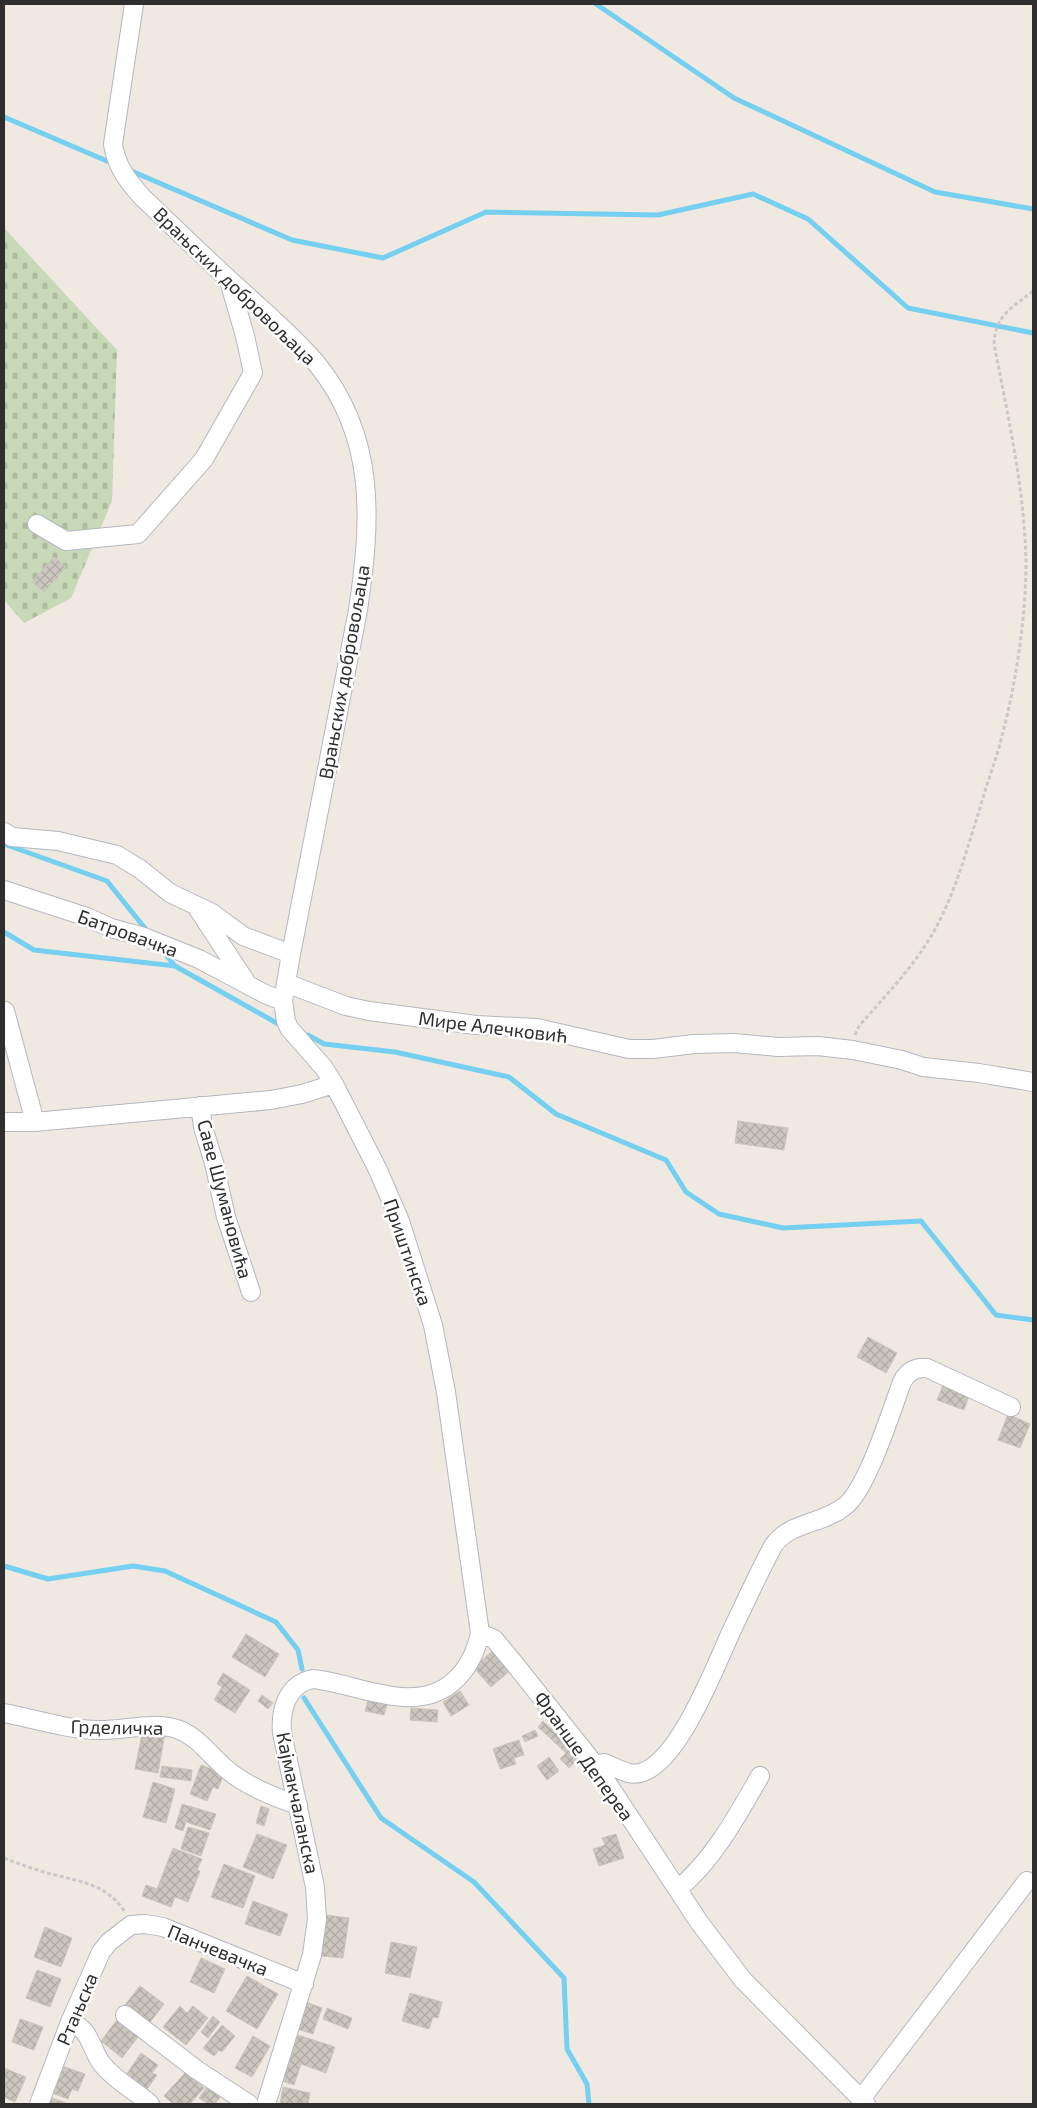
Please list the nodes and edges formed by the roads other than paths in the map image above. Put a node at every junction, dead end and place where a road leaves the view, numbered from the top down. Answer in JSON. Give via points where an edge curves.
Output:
{"nodes":[{"id":1,"x":134,"y":4,"type":"edge"},
{"id":2,"x":228,"y":278,"type":"junction"},
{"id":3,"x":38,"y":524,"type":"dead end"},
{"id":4,"x":4,"y":832,"type":"edge"},
{"id":5,"x":4,"y":890,"type":"edge"},
{"id":6,"x":195,"y":906,"type":"junction"},
{"id":7,"x":291,"y":954,"type":"junction"},
{"id":8,"x":286,"y":984,"type":"junction"},
{"id":9,"x":248,"y":985,"type":"junction"},
{"id":10,"x":283,"y":1001,"type":"junction"},
{"id":11,"x":6,"y":1011,"type":"dead end"},
{"id":12,"x":1033,"y":1082,"type":"edge"},
{"id":13,"x":334,"y":1084,"type":"junction"},
{"id":14,"x":200,"y":1106,"type":"junction"},
{"id":15,"x":4,"y":1122,"type":"edge"},
{"id":16,"x":35,"y":1122,"type":"junction"},
{"id":17,"x":250,"y":1292,"type":"dead end"},
{"id":18,"x":1011,"y":1407,"type":"dead end"},
{"id":19,"x":469,"y":1547,"type":"joint"},
{"id":20,"x":480,"y":1633,"type":"junction"},
{"id":21,"x":4,"y":1713,"type":"edge"},
{"id":22,"x":596,"y":1766,"type":"junction"},
{"id":23,"x":760,"y":1776,"type":"dead end"},
{"id":24,"x":298,"y":1805,"type":"junction"},
{"id":25,"x":1027,"y":1881,"type":"dead end"},
{"id":26,"x":678,"y":1889,"type":"junction"},
{"id":27,"x":131,"y":1926,"type":"joint"},
{"id":28,"x":304,"y":1984,"type":"junction"},
{"id":29,"x":125,"y":2015,"type":"dead end"},
{"id":30,"x":70,"y":2022,"type":"junction"},
{"id":31,"x":864,"y":2102,"type":"edge"},
{"id":32,"x":39,"y":2104,"type":"edge"},
{"id":33,"x":150,"y":2104,"type":"edge"},
{"id":34,"x":249,"y":2104,"type":"edge"},
{"id":35,"x":266,"y":2104,"type":"edge"}],
"edges":[{"from":1,"to":2,"type":"street","name":"Врањских добровољаца","via":[[114,132],[115,155],[130,183]]},
{"from":2,"to":3,"type":"street","via":[[252,373],[204,459],[138,534],[66,541]]},
{"from":2,"to":7,"type":"street","name":"Врањских добровољаца","via":[[306,351],[335,390],[358,445],[368,505],[358,610]]},
{"from":4,"to":6,"type":"street","via":[[12,837],[58,841],[117,855],[170,893]]},
{"from":5,"to":9,"type":"street","name":"Батровачка","via":[[144,937]]},
{"from":6,"to":7,"type":"street","via":[[212,913],[243,936]]},
{"from":6,"to":9,"type":"street"},
{"from":7,"to":8,"type":"street","name":"Врањских добровољаца"},
{"from":8,"to":10,"type":"street","name":"Приштинска"},
{"from":8,"to":12,"type":"street","name":"Мире Алечковић","via":[[369,1011],[476,1025],[537,1028],[629,1049],[734,1043],[853,1050],[923,1067]]},
{"from":9,"to":10,"type":"street","name":"Батровачка"},
{"from":10,"to":13,"type":"street","name":"Приштинска","via":[[289,1028]]},
{"from":11,"to":16,"type":"street"},
{"from":13,"to":14,"type":"street","name":"Саве Шумановића","via":[[271,1100]]},
{"from":13,"to":19,"type":"street","name":"Приштинска","via":[[378,1168],[400,1221],[427,1305],[446,1392]]},
{"from":14,"to":16,"type":"street","name":"Саве Шумановића"},
{"from":14,"to":17,"type":"street","name":"Саве Шумановића","via":[[202,1127],[226,1217]]},
{"from":15,"to":16,"type":"street","name":"Саве Шумановића"},
{"from":18,"to":22,"type":"street","via":[[926,1368],[908,1373],[853,1499],[827,1517],[791,1529],[773,1546],[698,1702],[672,1746],[643,1772],[624,1772],[604,1763]]},
{"from":19,"to":20,"type":"street","name":"Кајмакчаланска"},
{"from":20,"to":22,"type":"street","name":"Франше Депереа","via":[[494,1639]]},
{"from":20,"to":24,"type":"street","name":"Кајмакчаланска","via":[[477,1647],[465,1669],[450,1685],[431,1694],[402,1697],[313,1679],[299,1684],[287,1699],[281,1721]]},
{"from":21,"to":24,"type":"street","name":"Грделичка","via":[[87,1730],[156,1726],[178,1730],[197,1740],[236,1776]]},
{"from":22,"to":26,"type":"street","name":"Франше Депереа"},
{"from":23,"to":26,"type":"street","via":[[716,1847],[700,1869]]},
{"from":24,"to":28,"type":"street","name":"Кајмакчаланска","via":[[316,1903],[316,1937]]},
{"from":25,"to":31,"type":"street"},
{"from":26,"to":31,"type":"street","name":"Франше Депереа","via":[[698,1922],[744,1980]]},
{"from":27,"to":28,"type":"street","name":"Панчевачка","via":[[163,1927]]},
{"from":27,"to":30,"type":"street","name":"Ртањска","via":[[101,1952]]},
{"from":28,"to":35,"type":"street","name":"Кајмакчаланска"},
{"from":29,"to":34,"type":"street","via":[[197,2070]]},
{"from":30,"to":32,"type":"street","name":"Ртањска"},
{"from":30,"to":33,"type":"street","via":[[88,2034],[110,2074]]}]}
